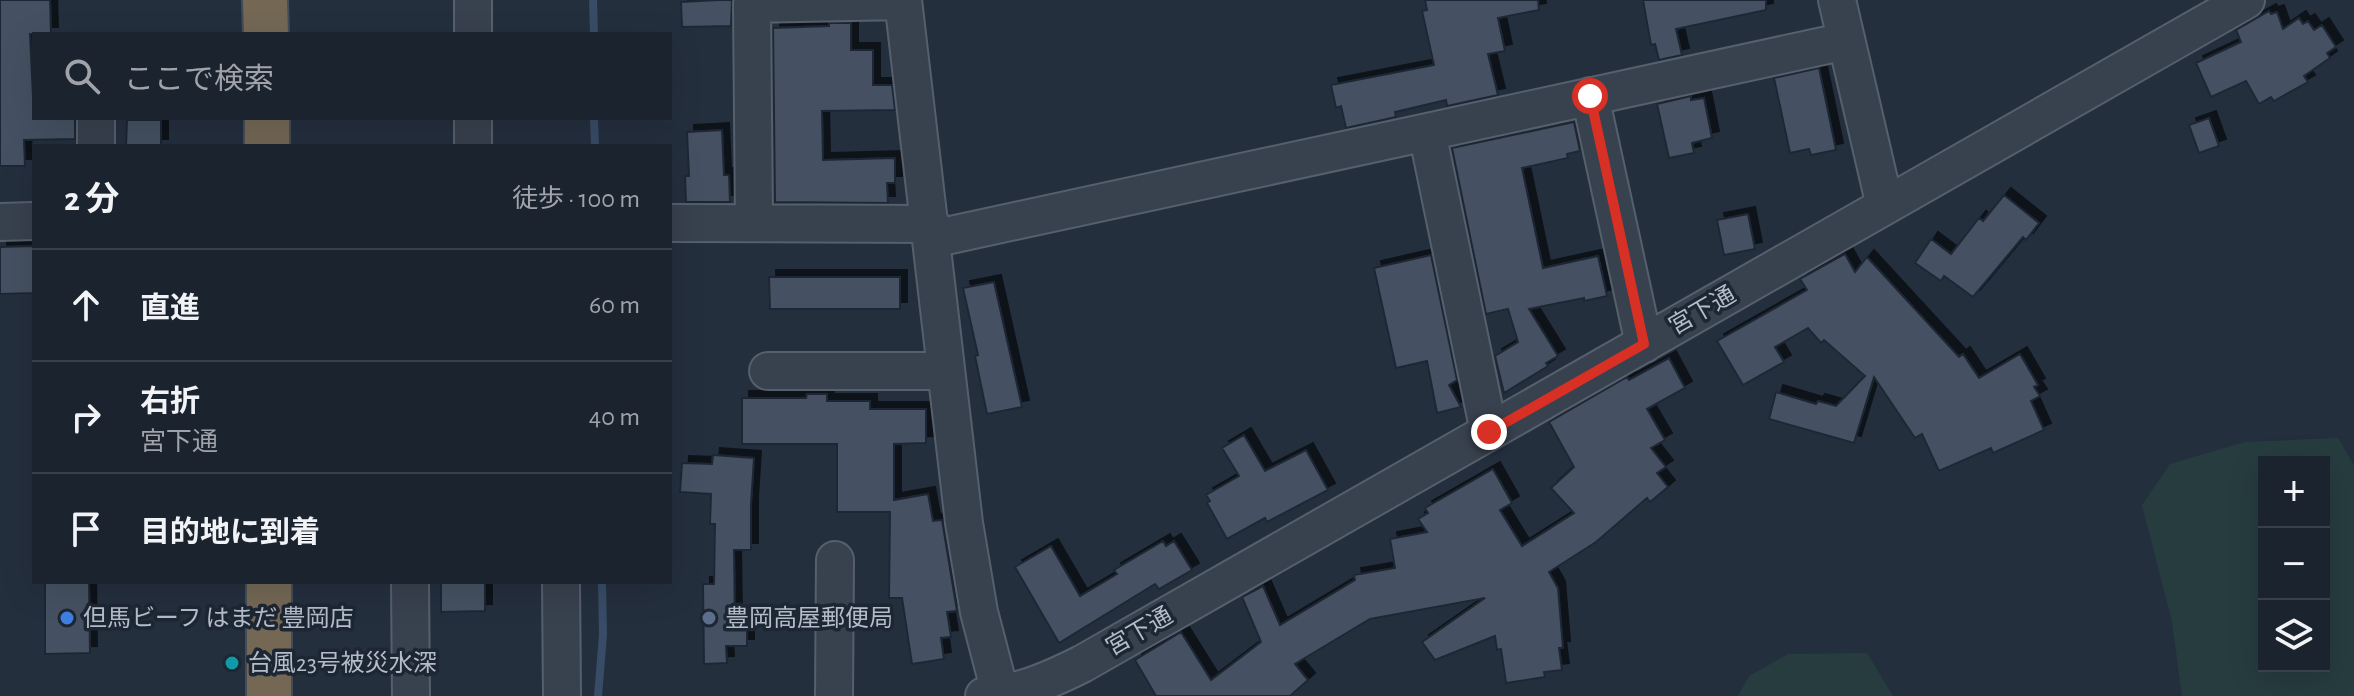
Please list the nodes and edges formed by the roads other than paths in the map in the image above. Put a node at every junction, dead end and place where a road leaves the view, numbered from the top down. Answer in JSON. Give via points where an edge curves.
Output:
{"nodes":[{"id":1,"x":265,"y":0,"type":"edge"},
{"id":2,"x":473,"y":0,"type":"edge"},
{"id":3,"x":903,"y":0,"type":"edge"},
{"id":4,"x":1837,"y":0,"type":"edge"},
{"id":5,"x":2246,"y":0,"type":"edge"},
{"id":6,"x":266,"y":32,"type":"edge"},
{"id":7,"x":473,"y":32,"type":"edge"},
{"id":8,"x":1846,"y":41,"type":"junction"},
{"id":9,"x":1590,"y":96,"type":"junction"},
{"id":10,"x":96,"y":120,"type":"edge"},
{"id":11,"x":267,"y":120,"type":"edge"},
{"id":12,"x":473,"y":120,"type":"edge"},
{"id":13,"x":1427,"y":132,"type":"junction"},
{"id":14,"x":96,"y":144,"type":"edge"},
{"id":15,"x":267,"y":144,"type":"edge"},
{"id":16,"x":473,"y":144,"type":"edge"},
{"id":17,"x":1885,"y":206,"type":"junction"},
{"id":18,"x":32,"y":221,"type":"edge"},
{"id":19,"x":0,"y":222,"type":"edge"},
{"id":20,"x":672,"y":223,"type":"edge"},
{"id":21,"x":754,"y":223,"type":"junction"},
{"id":22,"x":931,"y":231,"type":"junction"},
{"id":23,"x":1644,"y":344,"type":"junction"},
{"id":24,"x":768,"y":371,"type":"dead end"},
{"id":25,"x":946,"y":371,"type":"junction"},
{"id":26,"x":1489,"y":432,"type":"junction"},
{"id":27,"x":835,"y":560,"type":"dead end"},
{"id":28,"x":269,"y":584,"type":"edge"},
{"id":29,"x":410,"y":584,"type":"edge"},
{"id":30,"x":561,"y":584,"type":"edge"},
{"id":31,"x":269,"y":696,"type":"edge"},
{"id":32,"x":411,"y":696,"type":"edge"},
{"id":33,"x":562,"y":696,"type":"edge"},
{"id":34,"x":834,"y":696,"type":"edge"},
{"id":35,"x":997,"y":696,"type":"edge"}],
"edges":[{"from":1,"to":6,"type":"highway"},
{"from":2,"to":7,"type":"street"},
{"from":3,"to":21,"type":"street","via":[[752,4]]},
{"from":3,"to":22,"type":"street"},
{"from":4,"to":8,"type":"street"},
{"from":5,"to":17,"type":"street","name":"宮下通"},
{"from":8,"to":9,"type":"street"},
{"from":8,"to":17,"type":"street"},
{"from":9,"to":13,"type":"street"},
{"from":9,"to":23,"type":"street"},
{"from":10,"to":14,"type":"street"},
{"from":11,"to":15,"type":"highway"},
{"from":12,"to":16,"type":"street"},
{"from":13,"to":22,"type":"street"},
{"from":13,"to":26,"type":"street"},
{"from":17,"to":23,"type":"street","name":"宮下通"},
{"from":18,"to":19,"type":"street"},
{"from":20,"to":21,"type":"street"},
{"from":21,"to":22,"type":"street"},
{"from":22,"to":25,"type":"street"},
{"from":23,"to":26,"type":"street","name":"宮下通"},
{"from":24,"to":25,"type":"street"},
{"from":25,"to":35,"type":"street","via":[[971,572]]},
{"from":26,"to":35,"type":"street","name":"宮下通","via":[[1082,664],[1033,687]]},
{"from":27,"to":34,"type":"street"},
{"from":28,"to":31,"type":"highway"},
{"from":29,"to":32,"type":"street"},
{"from":30,"to":33,"type":"street"}]}
